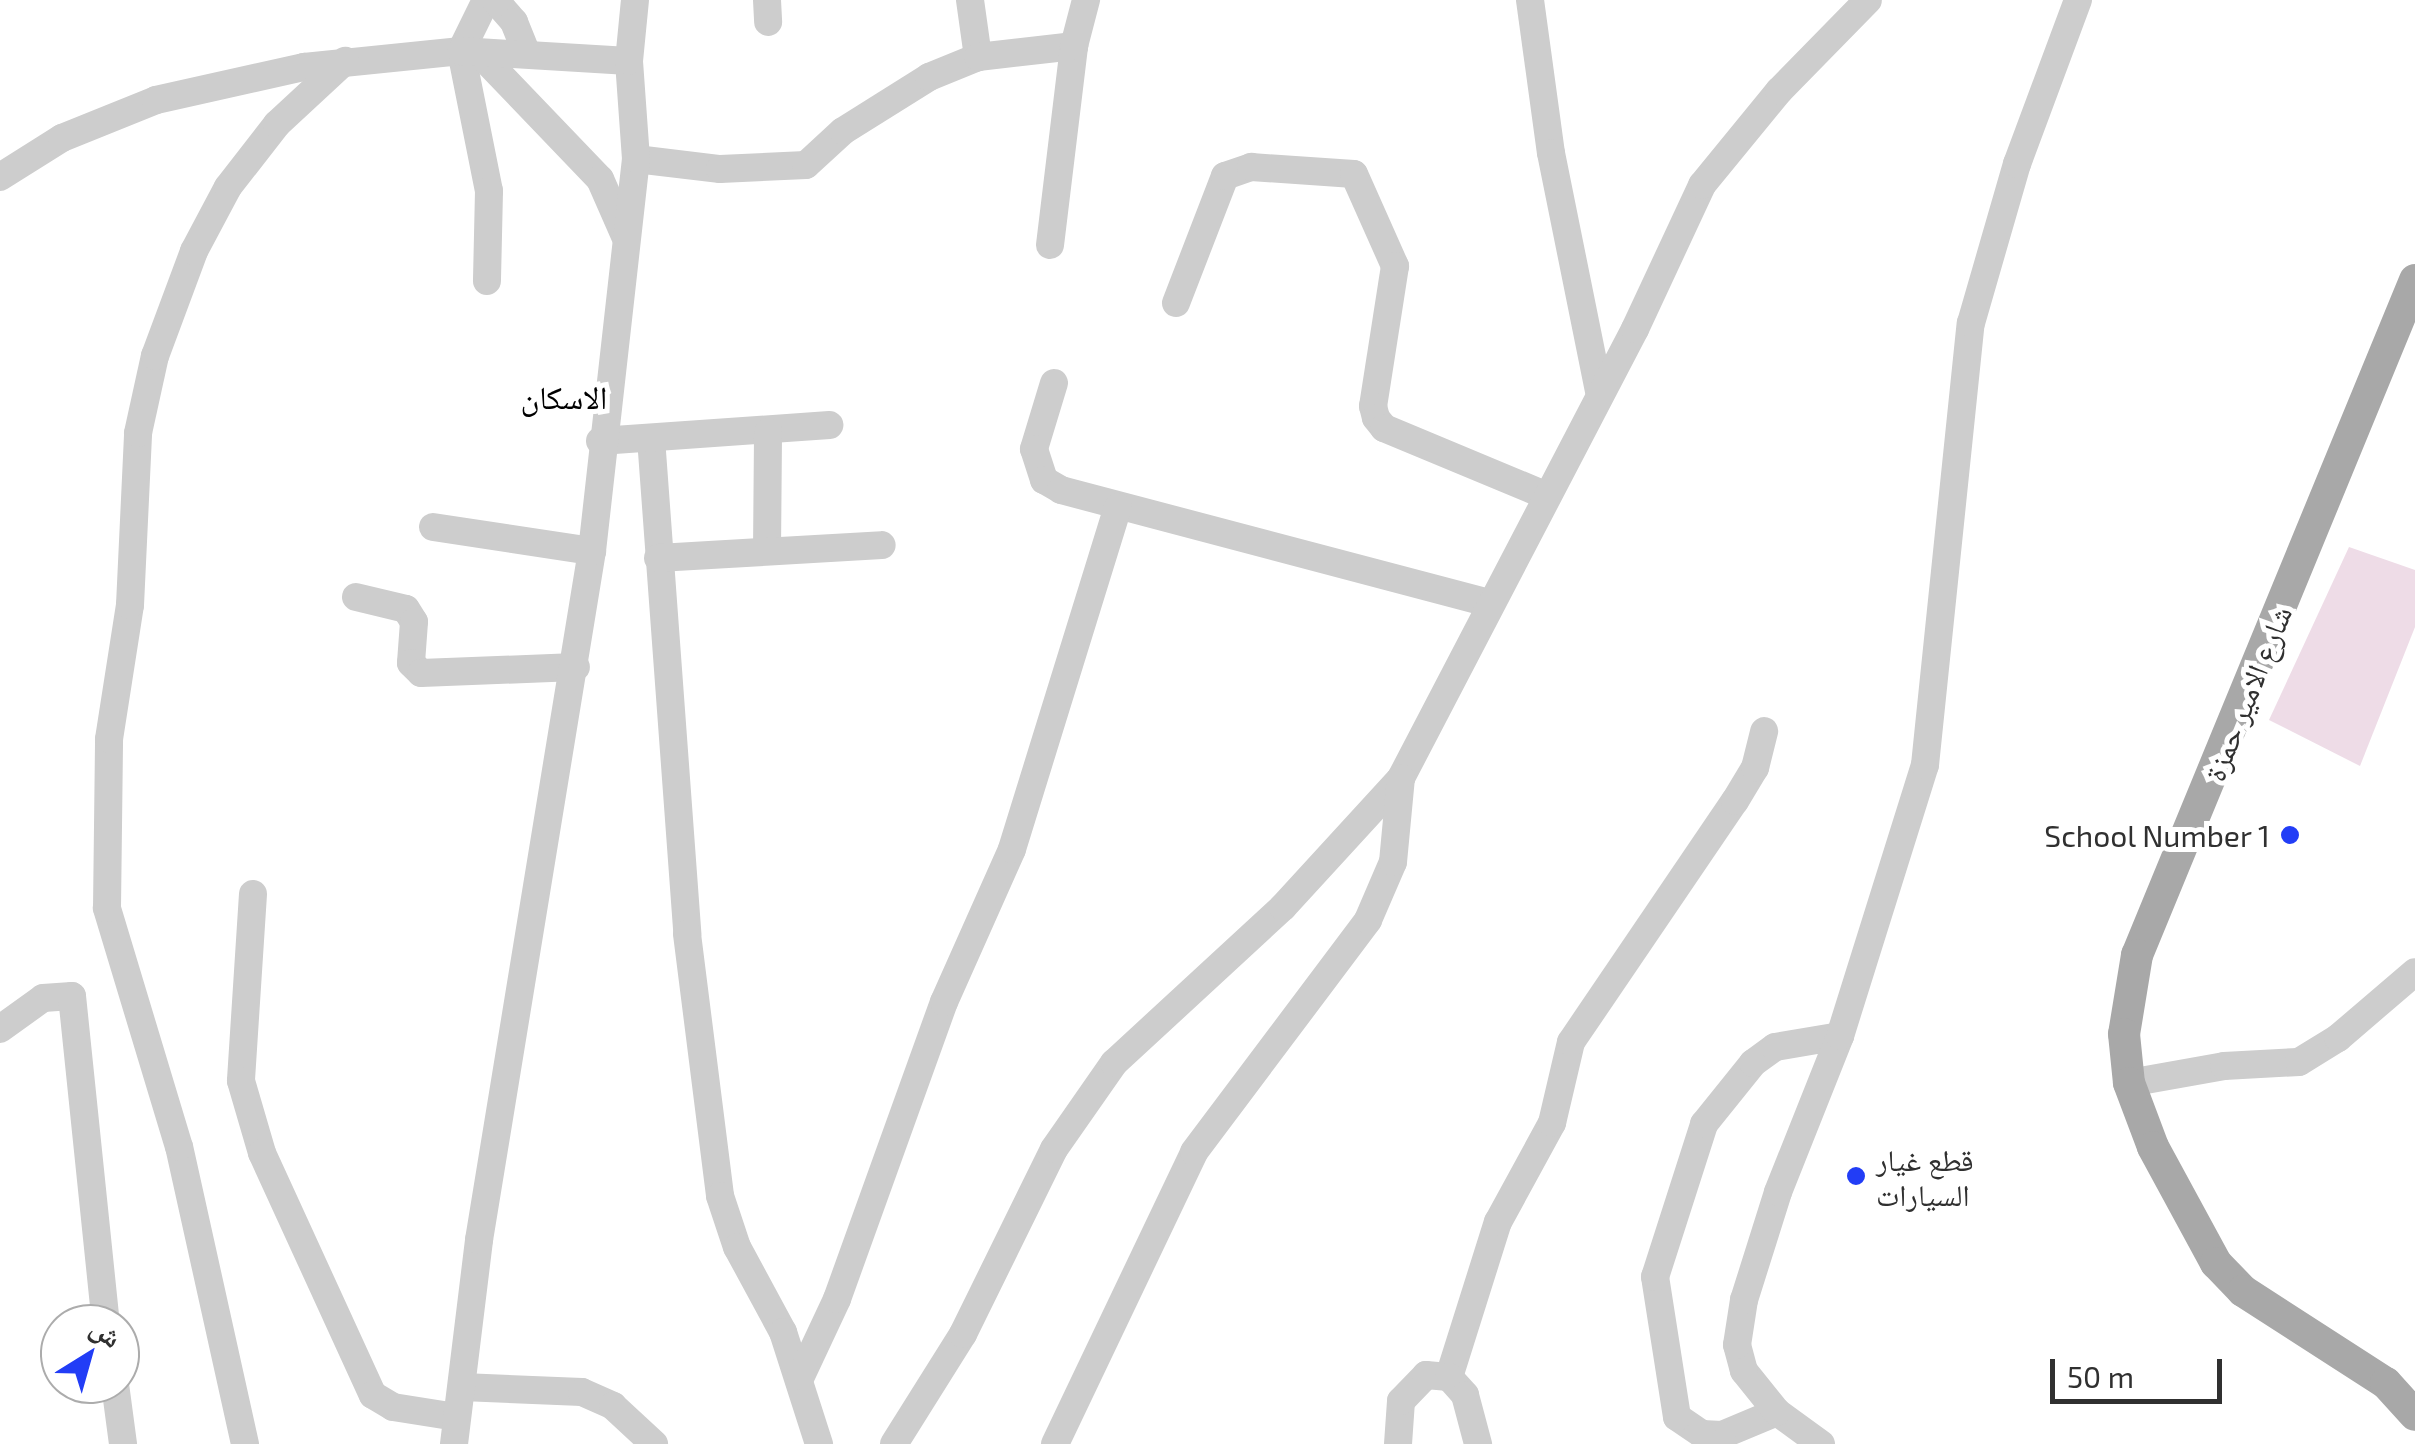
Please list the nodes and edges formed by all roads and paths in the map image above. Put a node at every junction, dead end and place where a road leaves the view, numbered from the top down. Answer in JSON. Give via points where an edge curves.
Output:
{"nodes":[{"id":1,"x":486,"y":0,"type":"edge"},
{"id":2,"x":494,"y":0,"type":"edge"},
{"id":3,"x":634,"y":0,"type":"edge"},
{"id":4,"x":970,"y":0,"type":"edge"},
{"id":5,"x":1086,"y":0,"type":"edge"},
{"id":6,"x":1518,"y":0,"type":"edge"},
{"id":7,"x":1530,"y":0,"type":"edge"},
{"id":8,"x":1868,"y":0,"type":"edge"},
{"id":9,"x":2078,"y":0,"type":"edge"},
{"id":10,"x":1074,"y":46,"type":"junction"},
{"id":11,"x":469,"y":51,"type":"junction"},
{"id":12,"x":526,"y":52,"type":"junction"},
{"id":13,"x":978,"y":57,"type":"junction"},
{"id":14,"x":345,"y":61,"type":"junction"},
{"id":15,"x":629,"y":61,"type":"junction"},
{"id":16,"x":636,"y":159,"type":"junction"},
{"id":17,"x":0,"y":177,"type":"edge"},
{"id":18,"x":625,"y":236,"type":"junction"},
{"id":19,"x":1050,"y":246,"type":"dead end"},
{"id":20,"x":2415,"y":280,"type":"edge"},
{"id":21,"x":487,"y":281,"type":"dead end"},
{"id":22,"x":1176,"y":303,"type":"dead end"},
{"id":23,"x":1054,"y":383,"type":"dead end"},
{"id":24,"x":1600,"y":395,"type":"junction"},
{"id":25,"x":829,"y":425,"type":"dead end"},
{"id":26,"x":768,"y":432,"type":"junction"},
{"id":27,"x":651,"y":438,"type":"junction"},
{"id":28,"x":600,"y":440,"type":"junction"},
{"id":29,"x":1545,"y":496,"type":"junction"},
{"id":30,"x":1118,"y":507,"type":"junction"},
{"id":31,"x":433,"y":528,"type":"dead end"},
{"id":32,"x":882,"y":546,"type":"dead end"},
{"id":33,"x":592,"y":551,"type":"junction"},
{"id":34,"x":767,"y":551,"type":"junction"},
{"id":35,"x":658,"y":558,"type":"junction"},
{"id":36,"x":356,"y":598,"type":"dead end"},
{"id":37,"x":1488,"y":603,"type":"junction"},
{"id":38,"x":576,"y":666,"type":"junction"},
{"id":39,"x":1764,"y":731,"type":"dead end"},
{"id":40,"x":1400,"y":778,"type":"junction"},
{"id":41,"x":253,"y":894,"type":"dead end"},
{"id":42,"x":2415,"y":972,"type":"edge"},
{"id":43,"x":0,"y":1030,"type":"edge"},
{"id":44,"x":1840,"y":1036,"type":"junction"},
{"id":45,"x":2129,"y":1083,"type":"junction"},
{"id":46,"x":104,"y":1304,"type":"edge"},
{"id":47,"x":800,"y":1376,"type":"junction"},
{"id":48,"x":1448,"y":1376,"type":"junction"},
{"id":49,"x":462,"y":1387,"type":"junction"},
{"id":50,"x":118,"y":1404,"type":"edge"},
{"id":51,"x":1777,"y":1412,"type":"junction"},
{"id":52,"x":2415,"y":1415,"type":"edge"},
{"id":53,"x":455,"y":1430,"type":"edge"},
{"id":54,"x":122,"y":1444,"type":"edge"},
{"id":55,"x":244,"y":1444,"type":"edge"},
{"id":56,"x":654,"y":1444,"type":"edge"},
{"id":57,"x":819,"y":1444,"type":"edge"},
{"id":58,"x":894,"y":1444,"type":"edge"},
{"id":59,"x":1055,"y":1444,"type":"edge"},
{"id":60,"x":1398,"y":1444,"type":"edge"},
{"id":61,"x":1478,"y":1444,"type":"edge"},
{"id":62,"x":1821,"y":1444,"type":"edge"}],
"edges":[{"from":1,"to":11,"type":"street"},
{"from":2,"to":12,"type":"street","via":[[514,22]]},
{"from":3,"to":15,"type":"street"},
{"from":4,"to":13,"type":"street"},
{"from":5,"to":10,"type":"street"},
{"from":6,"to":7,"type":"street"},
{"from":7,"to":24,"type":"street","via":[[1551,154]]},
{"from":8,"to":24,"type":"street","via":[[1779,91],[1702,185]]},
{"from":9,"to":44,"type":"street","via":[[2017,164],[1970,322],[1925,765]]},
{"from":10,"to":13,"type":"street"},
{"from":10,"to":19,"type":"street"},
{"from":11,"to":12,"type":"street"},
{"from":11,"to":14,"type":"street"},
{"from":11,"to":18,"type":"street","via":[[600,179]]},
{"from":11,"to":21,"type":"street","via":[[489,190]]},
{"from":12,"to":15,"type":"street"},
{"from":13,"to":16,"type":"street","via":[[888,100],[806,165],[720,169]]},
{"from":14,"to":17,"type":"street","via":[[156,100],[62,138]]},
{"from":14,"to":55,"type":"street","via":[[277,124],[228,188],[194,251],[155,356],[138,433],[130,605],[109,740],[107,908],[179,1147]]},
{"from":15,"to":16,"type":"street"},
{"from":16,"to":18,"type":"street"},
{"from":18,"to":28,"type":"street"},
{"from":20,"to":45,"type":"main road","name":"شارع الامير حمزة","via":[[2137,955],[2124,1034]]},
{"from":22,"to":29,"type":"street","via":[[1224,176],[1250,167],[1354,174],[1395,266],[1372,406],[1376,418],[1384,428]]},
{"from":23,"to":30,"type":"street","via":[[1035,464],[1044,480],[1062,490]]},
{"from":24,"to":29,"type":"street"},
{"from":25,"to":26,"type":"street"},
{"from":26,"to":27,"type":"street"},
{"from":26,"to":34,"type":"street"},
{"from":27,"to":28,"type":"street"},
{"from":27,"to":35,"type":"street"},
{"from":28,"to":33,"type":"street"},
{"from":29,"to":37,"type":"street"},
{"from":30,"to":37,"type":"street"},
{"from":30,"to":47,"type":"street","via":[[1012,849],[939,1014],[837,1299]]},
{"from":31,"to":33,"type":"street"},
{"from":32,"to":34,"type":"street"},
{"from":33,"to":38,"type":"street"},
{"from":34,"to":35,"type":"street"},
{"from":35,"to":47,"type":"street","via":[[687,934],[720,1196],[728,1227]]},
{"from":36,"to":38,"type":"street","via":[[406,609],[414,622],[411,663],[422,673]]},
{"from":37,"to":40,"type":"street","via":[[1458,675]]},
{"from":38,"to":49,"type":"street","via":[[484,1207]]},
{"from":39,"to":48,"type":"street","via":[[1755,768],[1735,801],[1571,1042],[1552,1123],[1498,1222]]},
{"from":40,"to":58,"type":"street","via":[[1283,907],[1104,1076],[1054,1149],[963,1334]]},
{"from":40,"to":59,"type":"street","via":[[1393,862],[1368,920],[1194,1152]]},
{"from":41,"to":53,"type":"street","via":[[241,1081],[262,1153],[373,1395]]},
{"from":42,"to":45,"type":"street","via":[[2299,1062],[2224,1066]]},
{"from":43,"to":46,"type":"street","via":[[43,998],[72,996]]},
{"from":44,"to":51,"type":"street","via":[[1744,1300],[1737,1345],[1744,1372]]},
{"from":44,"to":51,"type":"street","via":[[1774,1047],[1753,1062],[1704,1124],[1655,1277],[1677,1417],[1702,1434],[1722,1435]]},
{"from":45,"to":52,"type":"main road","name":"شارع الامير حمزة","via":[[2178,1198],[2216,1263],[2243,1291],[2386,1383]]},
{"from":47,"to":57,"type":"street"},
{"from":48,"to":60,"type":"street","via":[[1426,1375],[1409,1387],[1401,1401]]},
{"from":48,"to":61,"type":"street","via":[[1464,1396]]},
{"from":49,"to":53,"type":"street"},
{"from":49,"to":56,"type":"street","via":[[582,1392],[613,1406]]},
{"from":50,"to":54,"type":"street"},
{"from":51,"to":62,"type":"street"}]}
